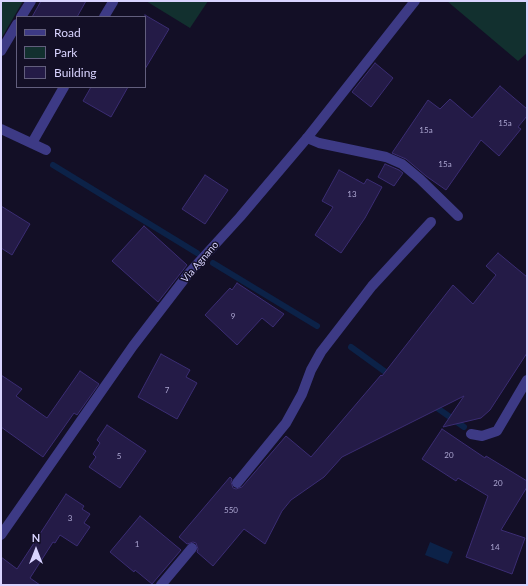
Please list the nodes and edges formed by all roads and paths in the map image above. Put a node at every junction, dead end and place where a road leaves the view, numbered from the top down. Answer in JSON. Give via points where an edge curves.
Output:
{"nodes":[{"id":1,"x":31,"y":1,"type":"edge"},
{"id":2,"x":112,"y":1,"type":"edge"},
{"id":3,"x":415,"y":1,"type":"edge"},
{"id":4,"x":22,"y":16,"type":"edge"},
{"id":5,"x":105,"y":16,"type":"edge"},
{"id":6,"x":16,"y":26,"type":"edge"},
{"id":7,"x":1,"y":51,"type":"edge"},
{"id":8,"x":63,"y":88,"type":"edge"},
{"id":9,"x":1,"y":129,"type":"edge"},
{"id":10,"x":307,"y":138,"type":"junction"},
{"id":11,"x":32,"y":143,"type":"junction"},
{"id":12,"x":46,"y":150,"type":"dead end"},
{"id":13,"x":458,"y":216,"type":"dead end"},
{"id":14,"x":431,"y":222,"type":"dead end"},
{"id":15,"x":527,"y":380,"type":"edge"},
{"id":16,"x":471,"y":434,"type":"dead end"},
{"id":17,"x":237,"y":483,"type":"dead end"},
{"id":18,"x":1,"y":535,"type":"edge"},
{"id":19,"x":192,"y":548,"type":"dead end"},
{"id":20,"x":161,"y":585,"type":"edge"}],
"edges":[{"from":1,"to":4,"type":"street"},
{"from":2,"to":5,"type":"street"},
{"from":3,"to":10,"type":"street","name":"Via Agnano"},
{"from":6,"to":7,"type":"street"},
{"from":8,"to":11,"type":"street"},
{"from":9,"to":11,"type":"street"},
{"from":10,"to":13,"type":"street","via":[[319,143],[386,157],[402,164]]},
{"from":10,"to":18,"type":"street","name":"Via Agnano","via":[[189,273],[133,346]]},
{"from":11,"to":12,"type":"street"},
{"from":14,"to":17,"type":"street","via":[[372,286],[321,352],[286,423]]},
{"from":15,"to":16,"type":"street","via":[[497,431],[482,436]]},
{"from":19,"to":20,"type":"street"}]}
